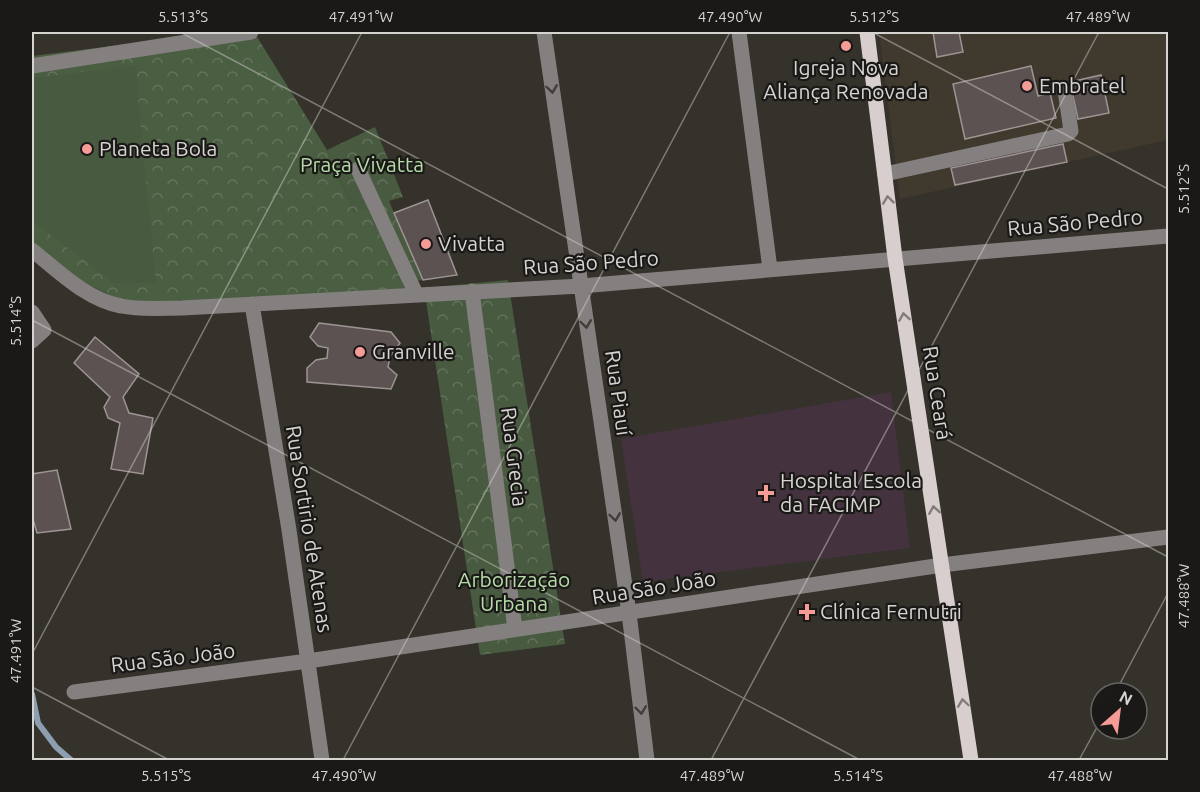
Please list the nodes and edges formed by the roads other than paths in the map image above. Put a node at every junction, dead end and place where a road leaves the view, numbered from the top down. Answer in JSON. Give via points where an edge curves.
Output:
{"nodes":[{"id":1,"x":251,"y":32,"type":"edge"},
{"id":2,"x":544,"y":32,"type":"edge"},
{"id":3,"x":739,"y":32,"type":"edge"},
{"id":4,"x":867,"y":32,"type":"edge"},
{"id":5,"x":32,"y":63,"type":"edge"},
{"id":6,"x":1065,"y":90,"type":"dead end"},
{"id":7,"x":358,"y":169,"type":"dead end"},
{"id":8,"x":885,"y":174,"type":"junction"},
{"id":9,"x":1168,"y":236,"type":"edge"},
{"id":10,"x":33,"y":254,"type":"edge"},
{"id":11,"x":895,"y":258,"type":"junction"},
{"id":12,"x":770,"y":269,"type":"junction"},
{"id":13,"x":580,"y":286,"type":"junction"},
{"id":14,"x":472,"y":291,"type":"junction"},
{"id":15,"x":416,"y":294,"type":"junction"},
{"id":16,"x":252,"y":304,"type":"junction"},
{"id":17,"x":32,"y":312,"type":"edge"},
{"id":18,"x":32,"y":341,"type":"edge"},
{"id":19,"x":1168,"y":537,"type":"edge"},
{"id":20,"x":942,"y":565,"type":"junction"},
{"id":21,"x":629,"y":613,"type":"junction"},
{"id":22,"x":515,"y":629,"type":"junction"},
{"id":23,"x":308,"y":661,"type":"junction"},
{"id":24,"x":75,"y":692,"type":"dead end"},
{"id":25,"x":322,"y":760,"type":"edge"},
{"id":26,"x":647,"y":760,"type":"edge"},
{"id":27,"x":971,"y":760,"type":"edge"}],
"edges":[{"from":1,"to":5,"type":"street"},
{"from":2,"to":13,"type":"street","name":"Rua Piauí","one_way":true},
{"from":3,"to":12,"type":"street"},
{"from":4,"to":8,"type":"main road","name":"Rua Ceará"},
{"from":6,"to":8,"type":"street","via":[[1071,131],[1067,135]]},
{"from":7,"to":15,"type":"street"},
{"from":11,"to":8,"type":"main road","name":"Rua Ceará","one_way":true},
{"from":9,"to":11,"type":"street","name":"Rua São Pedro"},
{"from":10,"to":16,"type":"street","name":"Rua São Pedro","via":[[73,283],[120,306]]},
{"from":11,"to":12,"type":"street","name":"Rua São Pedro"},
{"from":20,"to":11,"type":"main road","name":"Rua Ceará","one_way":true},
{"from":12,"to":13,"type":"street","name":"Rua São Pedro"},
{"from":13,"to":14,"type":"street","name":"Rua São Pedro"},
{"from":13,"to":21,"type":"street","name":"Rua Piauí","one_way":true},
{"from":14,"to":15,"type":"street","name":"Rua São Pedro"},
{"from":14,"to":22,"type":"street","name":"Rua Grecia"},
{"from":15,"to":16,"type":"street","name":"Rua São Pedro"},
{"from":16,"to":23,"type":"street","name":"Rua Sortirio de Atenas"},
{"from":17,"to":18,"type":"street","via":[[44,329]]},
{"from":19,"to":20,"type":"street","name":"Rua São João"},
{"from":20,"to":21,"type":"street","name":"Rua São João"},
{"from":27,"to":20,"type":"main road","name":"Rua Ceará","one_way":true},
{"from":21,"to":22,"type":"street","name":"Rua São João"},
{"from":21,"to":26,"type":"street","name":"Rua Piauí","one_way":true},
{"from":22,"to":23,"type":"street","name":"Rua São João"},
{"from":23,"to":24,"type":"street","name":"Rua São João"},
{"from":23,"to":25,"type":"street","name":"Rua Sortirio de Atenas"}]}
